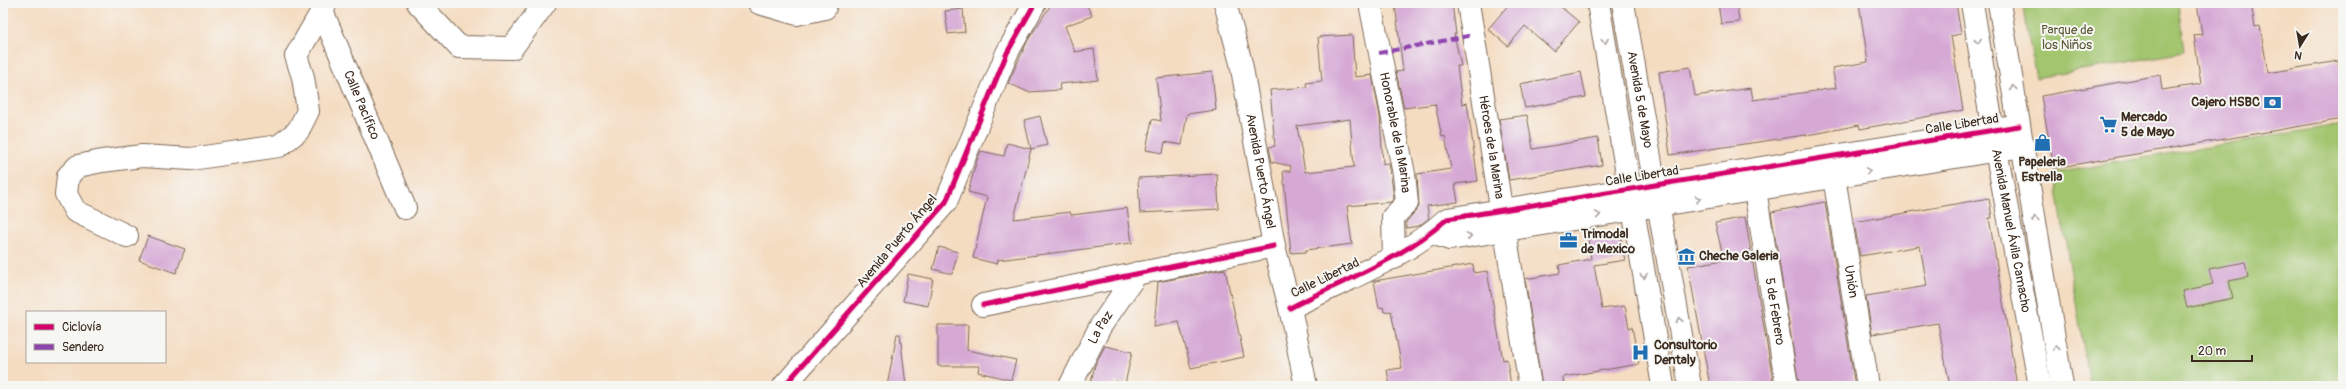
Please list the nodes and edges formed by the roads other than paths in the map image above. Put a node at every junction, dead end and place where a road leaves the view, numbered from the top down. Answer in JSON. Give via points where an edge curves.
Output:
{"nodes":[{"id":1,"x":418,"y":3,"type":"edge"},
{"id":2,"x":545,"y":3,"type":"edge"},
{"id":3,"x":759,"y":3,"type":"edge"},
{"id":4,"x":1035,"y":3,"type":"edge"},
{"id":5,"x":1225,"y":3,"type":"edge"},
{"id":6,"x":1370,"y":3,"type":"edge"},
{"id":7,"x":1468,"y":3,"type":"edge"},
{"id":8,"x":1598,"y":3,"type":"edge"},
{"id":9,"x":1623,"y":3,"type":"edge"},
{"id":10,"x":1972,"y":3,"type":"edge"},
{"id":11,"x":1999,"y":3,"type":"edge"},
{"id":12,"x":826,"y":5,"type":"edge"},
{"id":13,"x":324,"y":7,"type":"edge"},
{"id":14,"x":2021,"y":136,"type":"junction"},
{"id":15,"x":1994,"y":140,"type":"junction"},
{"id":16,"x":1834,"y":177,"type":"junction"},
{"id":17,"x":1630,"y":189,"type":"junction"},
{"id":18,"x":1755,"y":190,"type":"junction"},
{"id":19,"x":1658,"y":195,"type":"junction"},
{"id":20,"x":405,"y":208,"type":"dead end"},
{"id":21,"x":1633,"y":210,"type":"junction"},
{"id":22,"x":1503,"y":220,"type":"junction"},
{"id":23,"x":127,"y":236,"type":"dead end"},
{"id":24,"x":1274,"y":246,"type":"junction"},
{"id":25,"x":1394,"y":258,"type":"junction"},
{"id":26,"x":1138,"y":273,"type":"junction"},
{"id":27,"x":983,"y":305,"type":"dead end"},
{"id":28,"x":1290,"y":308,"type":"junction"},
{"id":29,"x":784,"y":386,"type":"edge"},
{"id":30,"x":1070,"y":386,"type":"edge"},
{"id":31,"x":1306,"y":386,"type":"edge"},
{"id":32,"x":1530,"y":386,"type":"edge"},
{"id":33,"x":1663,"y":386,"type":"edge"},
{"id":34,"x":1690,"y":386,"type":"edge"},
{"id":35,"x":1787,"y":386,"type":"edge"},
{"id":36,"x":1868,"y":386,"type":"edge"},
{"id":37,"x":2040,"y":386,"type":"edge"},
{"id":38,"x":2062,"y":386,"type":"edge"}],
"edges":[{"from":1,"to":2,"type":"street","via":[[459,47],[512,48]]},
{"from":3,"to":12,"type":"street","via":[[797,14]]},
{"from":4,"to":29,"type":"street","name":"Avenida Puerto Ángel","via":[[1007,53],[946,202]]},
{"from":5,"to":24,"type":"street","name":"Avenida Puerto Ángel","via":[[1241,63]]},
{"from":6,"to":25,"type":"street","name":"Honorable de la Marina","via":[[1404,174],[1407,203],[1393,217]]},
{"from":7,"to":22,"type":"street","name":"Héroes de la Marina"},
{"from":8,"to":17,"type":"street","name":"Avenida 5 de Mayo","one_way":true},
{"from":9,"to":19,"type":"street","name":"Avenida 5 de Mayo"},
{"from":10,"to":15,"type":"street","name":"Avenida Manuel Ávila Camacho","one_way":true},
{"from":14,"to":11,"type":"street","name":"Avenida Manuel Ávila Camacho","one_way":true},
{"from":13,"to":20,"type":"street","name":"Calle Pacífico"},
{"from":13,"to":23,"type":"street","via":[[296,56],[303,77],[308,111],[298,131],[279,146],[191,159],[142,156],[102,161],[78,166],[68,176],[66,194],[75,211]]},
{"from":14,"to":15,"type":"street","name":"Calle Libertad"},
{"from":38,"to":14,"type":"street","name":"Avenida Manuel Ávila Camacho","one_way":true},
{"from":16,"to":15,"type":"street","name":"Calle Libertad","one_way":true},
{"from":15,"to":19,"type":"street","name":"Calle Libertad"},
{"from":15,"to":37,"type":"street","name":"Avenida Manuel Ávila Camacho"},
{"from":16,"to":18,"type":"street","name":"Calle Libertad"},
{"from":16,"to":36,"type":"street","name":"Unión"},
{"from":17,"to":19,"type":"street","name":"Calle Libertad"},
{"from":17,"to":21,"type":"street","name":"Avenida 5 de Mayo"},
{"from":17,"to":22,"type":"street","name":"Calle Libertad"},
{"from":19,"to":18,"type":"street","name":"Calle Libertad","one_way":true},
{"from":18,"to":35,"type":"street","name":"5 de Febrero"},
{"from":19,"to":21,"type":"street","name":"Calle Libertad"},
{"from":34,"to":19,"type":"street","name":"Avenida 5 de Mayo","one_way":true},
{"from":22,"to":21,"type":"street","name":"Calle Libertad","one_way":true},
{"from":21,"to":33,"type":"street","name":"Avenida 5 de Mayo","one_way":true},
{"from":22,"to":25,"type":"street","name":"Calle Libertad","via":[[1447,219],[1432,233]]},
{"from":22,"to":32,"type":"street","name":"Héroes de la Marina"},
{"from":24,"to":26,"type":"street"},
{"from":24,"to":28,"type":"street","name":"Avenida Puerto Ángel"},
{"from":25,"to":28,"type":"street","name":"Calle Libertad"},
{"from":26,"to":27,"type":"street"},
{"from":26,"to":30,"type":"street","name":"La Paz","via":[[1100,327]]},
{"from":28,"to":31,"type":"street","name":"Avenida Puerto Ángel"}]}
